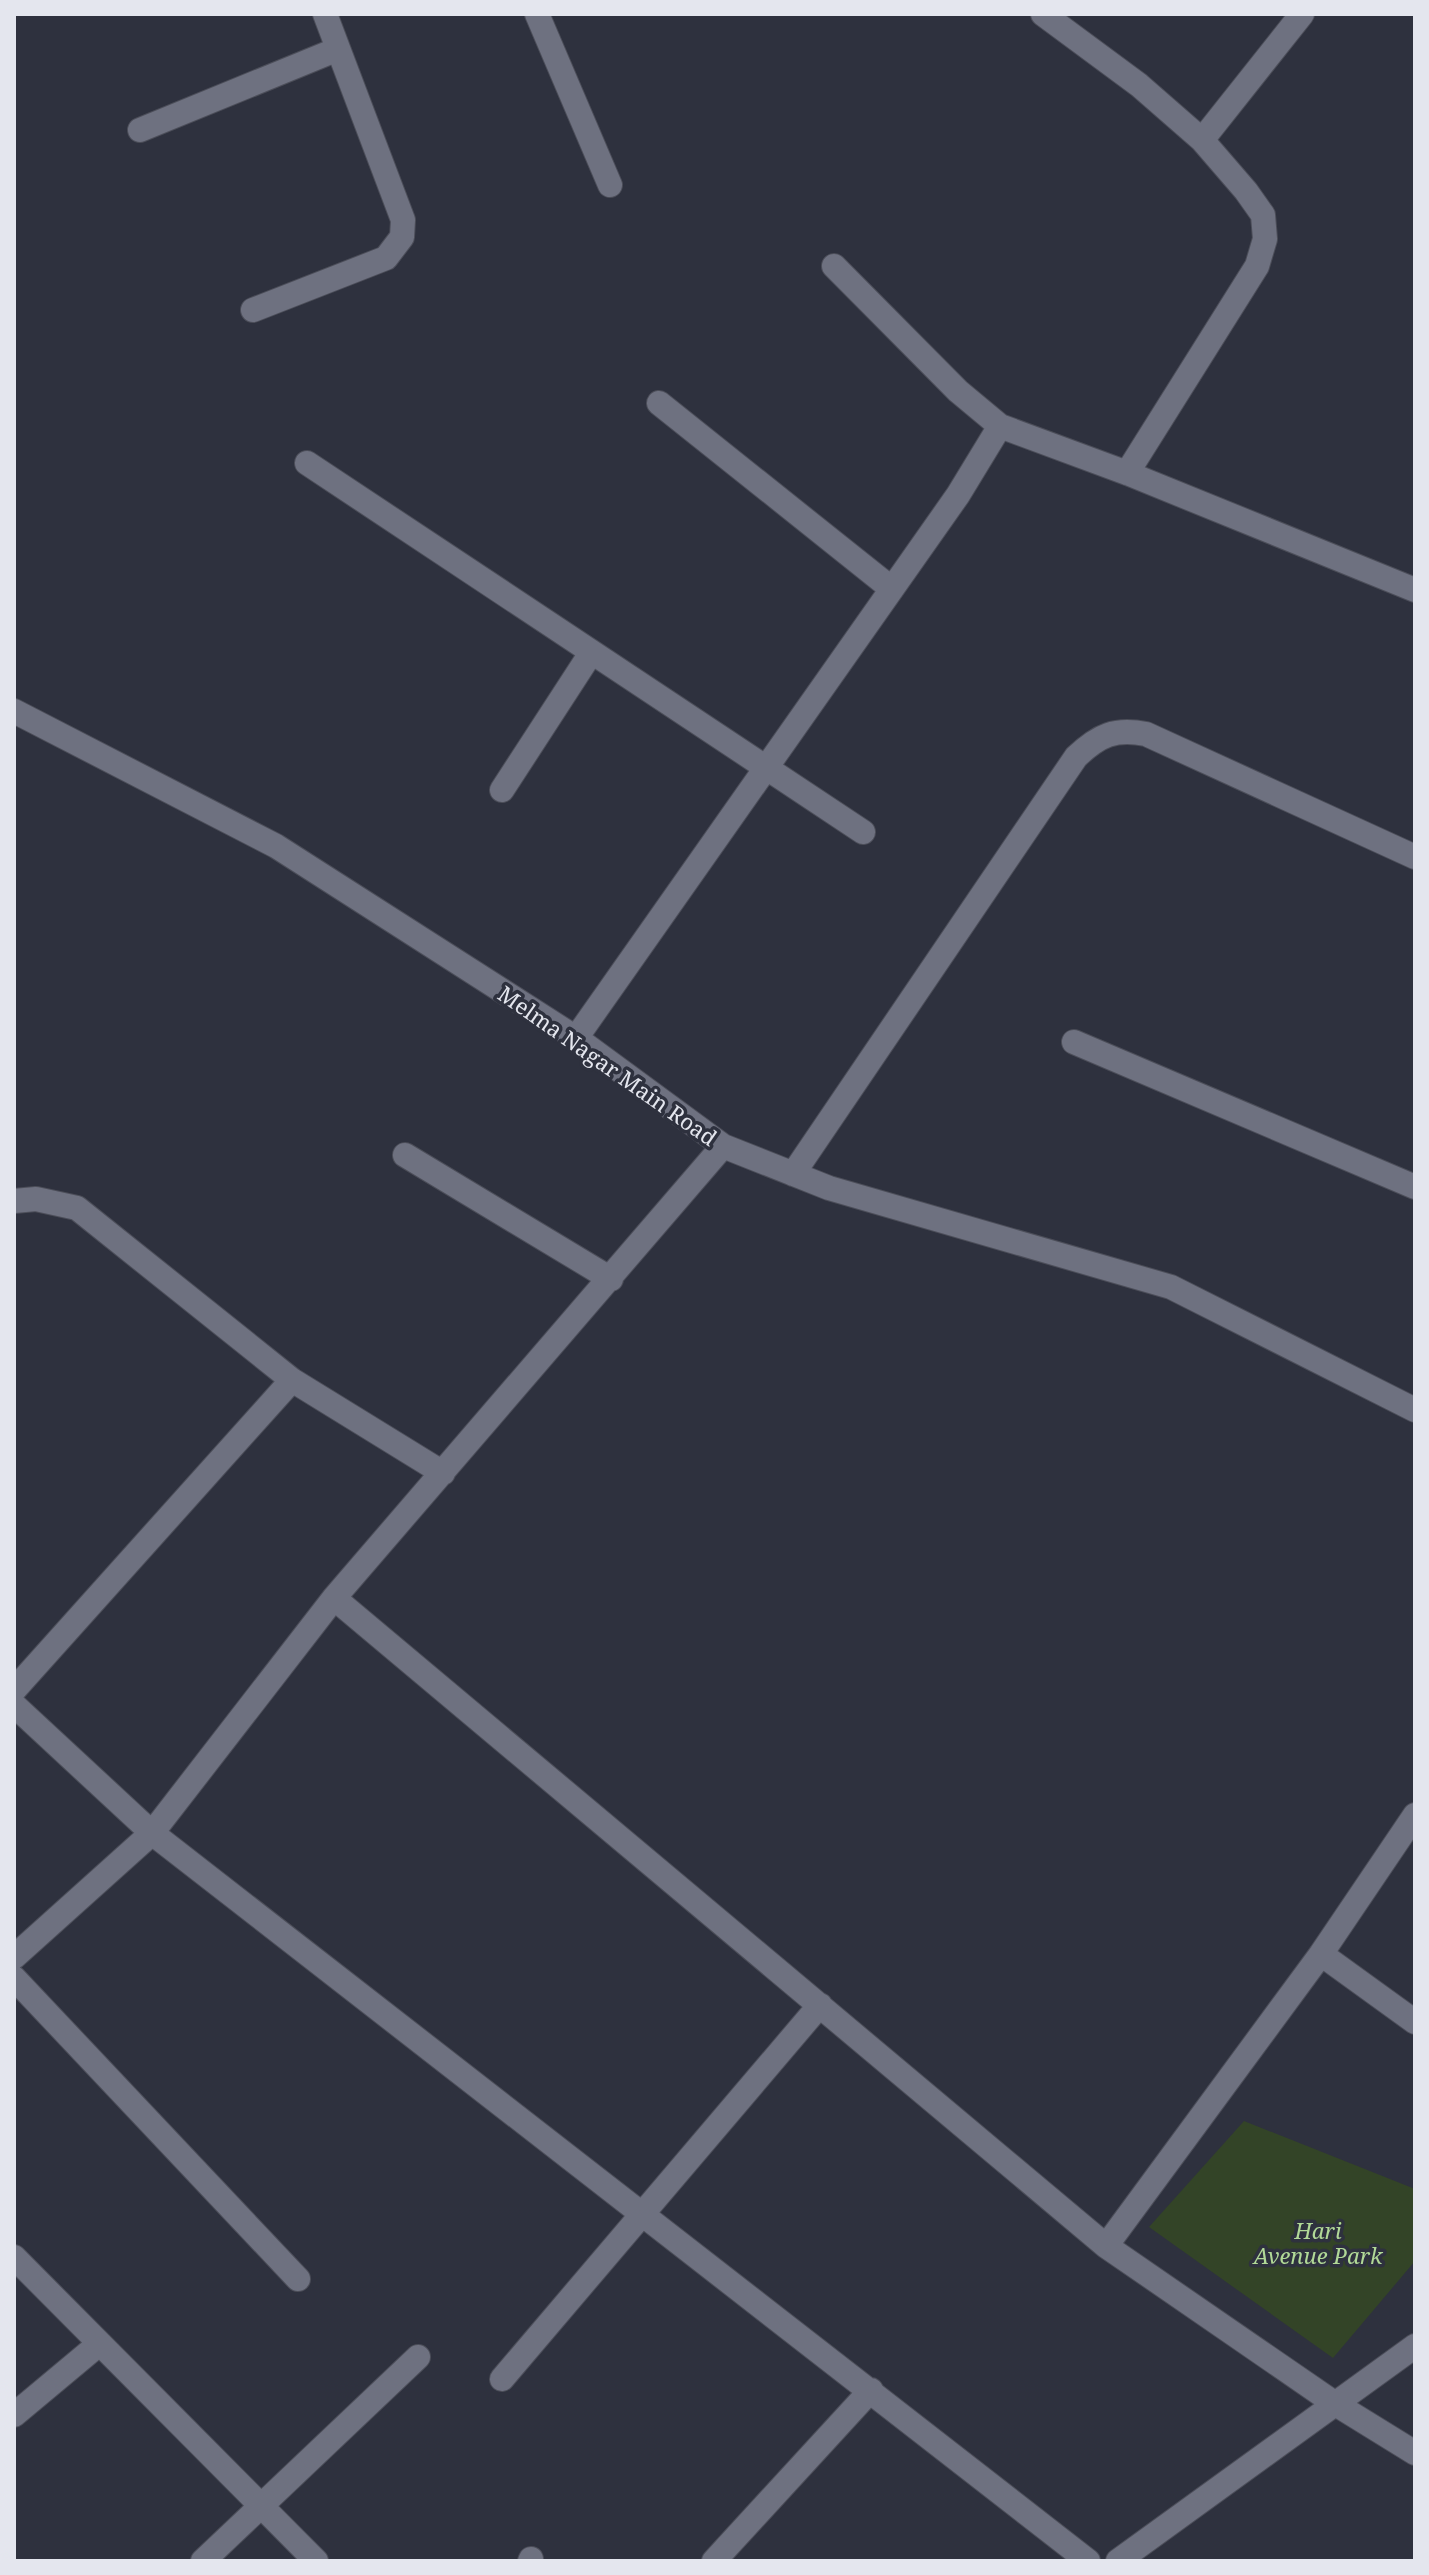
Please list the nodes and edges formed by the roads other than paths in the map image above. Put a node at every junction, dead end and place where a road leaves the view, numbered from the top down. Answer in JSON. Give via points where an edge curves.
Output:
{"nodes":[{"id":1,"x":325,"y":14,"type":"edge"},
{"id":2,"x":537,"y":14,"type":"edge"},
{"id":3,"x":1043,"y":14,"type":"edge"},
{"id":4,"x":1302,"y":14,"type":"edge"},
{"id":5,"x":338,"y":49,"type":"junction"},
{"id":6,"x":140,"y":130,"type":"dead end"},
{"id":7,"x":1202,"y":140,"type":"junction"},
{"id":8,"x":610,"y":185,"type":"dead end"},
{"id":9,"x":834,"y":266,"type":"dead end"},
{"id":10,"x":253,"y":310,"type":"dead end"},
{"id":11,"x":659,"y":403,"type":"dead end"},
{"id":12,"x":1000,"y":426,"type":"junction"},
{"id":13,"x":307,"y":463,"type":"dead end"},
{"id":14,"x":1127,"y":473,"type":"junction"},
{"id":15,"x":892,"y":589,"type":"junction"},
{"id":16,"x":1415,"y":590,"type":"edge"},
{"id":17,"x":591,"y":653,"type":"junction"},
{"id":18,"x":14,"y":711,"type":"edge"},
{"id":19,"x":765,"y":769,"type":"junction"},
{"id":20,"x":502,"y":790,"type":"dead end"},
{"id":21,"x":863,"y":832,"type":"dead end"},
{"id":22,"x":1415,"y":857,"type":"edge"},
{"id":23,"x":576,"y":1038,"type":"junction"},
{"id":24,"x":1074,"y":1042,"type":"dead end"},
{"id":25,"x":723,"y":1146,"type":"junction"},
{"id":26,"x":405,"y":1155,"type":"dead end"},
{"id":27,"x":793,"y":1174,"type":"junction"},
{"id":28,"x":1415,"y":1187,"type":"edge"},
{"id":29,"x":14,"y":1201,"type":"edge"},
{"id":30,"x":611,"y":1279,"type":"junction"},
{"id":31,"x":292,"y":1380,"type":"junction"},
{"id":32,"x":1415,"y":1410,"type":"edge"},
{"id":33,"x":443,"y":1473,"type":"junction"},
{"id":34,"x":334,"y":1598,"type":"junction"},
{"id":35,"x":14,"y":1690,"type":"edge"},
{"id":36,"x":14,"y":1705,"type":"edge"},
{"id":37,"x":1415,"y":1815,"type":"edge"},
{"id":38,"x":152,"y":1833,"type":"junction"},
{"id":39,"x":1321,"y":1954,"type":"junction"},
{"id":40,"x":14,"y":1957,"type":"edge"},
{"id":41,"x":14,"y":1978,"type":"edge"},
{"id":42,"x":820,"y":2005,"type":"junction"},
{"id":43,"x":1415,"y":2022,"type":"edge"},
{"id":44,"x":643,"y":2214,"type":"junction"},
{"id":45,"x":1106,"y":2246,"type":"junction"},
{"id":46,"x":15,"y":2259,"type":"edge"},
{"id":47,"x":298,"y":2279,"type":"dead end"},
{"id":48,"x":99,"y":2344,"type":"junction"},
{"id":49,"x":1415,"y":2346,"type":"edge"},
{"id":50,"x":418,"y":2357,"type":"dead end"},
{"id":51,"x":502,"y":2379,"type":"dead end"},
{"id":52,"x":871,"y":2390,"type":"junction"},
{"id":53,"x":1334,"y":2403,"type":"junction"},
{"id":54,"x":14,"y":2415,"type":"edge"},
{"id":55,"x":1415,"y":2453,"type":"edge"},
{"id":56,"x":263,"y":2508,"type":"junction"},
{"id":57,"x":203,"y":2561,"type":"edge"},
{"id":58,"x":316,"y":2561,"type":"edge"},
{"id":59,"x":714,"y":2561,"type":"edge"},
{"id":60,"x":1088,"y":2561,"type":"edge"},
{"id":61,"x":1118,"y":2561,"type":"edge"}],
"edges":[{"from":1,"to":5,"type":"street"},
{"from":2,"to":8,"type":"street"},
{"from":3,"to":7,"type":"street"},
{"from":4,"to":7,"type":"street"},
{"from":5,"to":6,"type":"street"},
{"from":5,"to":10,"type":"street","via":[[403,220],[402,237],[386,258]]},
{"from":7,"to":14,"type":"street","via":[[1263,215],[1265,239],[1257,266]]},
{"from":9,"to":12,"type":"street"},
{"from":11,"to":15,"type":"street"},
{"from":12,"to":14,"type":"street"},
{"from":12,"to":15,"type":"street"},
{"from":13,"to":17,"type":"street"},
{"from":14,"to":16,"type":"street"},
{"from":15,"to":19,"type":"street"},
{"from":17,"to":19,"type":"street"},
{"from":17,"to":20,"type":"street"},
{"from":18,"to":23,"type":"street","name":"Melma Nagar Main Road","via":[[276,846]]},
{"from":19,"to":21,"type":"street"},
{"from":19,"to":23,"type":"street"},
{"from":22,"to":27,"type":"street","via":[[1146,734],[1125,730],[1098,736],[1076,757]]},
{"from":23,"to":25,"type":"street","name":"Melma Nagar Main Road"},
{"from":24,"to":28,"type":"street"},
{"from":25,"to":27,"type":"street","name":"Melma Nagar Main Road"},
{"from":25,"to":30,"type":"street"},
{"from":26,"to":30,"type":"street"},
{"from":27,"to":32,"type":"street","name":"Melma Nagar Main Road","via":[[1171,1287]]},
{"from":29,"to":31,"type":"street","via":[[36,1199],[77,1208]]},
{"from":30,"to":33,"type":"street"},
{"from":31,"to":33,"type":"street"},
{"from":31,"to":35,"type":"street"},
{"from":33,"to":34,"type":"street"},
{"from":34,"to":38,"type":"street"},
{"from":34,"to":42,"type":"street"},
{"from":36,"to":38,"type":"street"},
{"from":37,"to":39,"type":"street"},
{"from":38,"to":40,"type":"street"},
{"from":38,"to":44,"type":"street"},
{"from":39,"to":43,"type":"street"},
{"from":39,"to":45,"type":"street"},
{"from":41,"to":47,"type":"street"},
{"from":42,"to":44,"type":"street"},
{"from":42,"to":45,"type":"street"},
{"from":44,"to":51,"type":"street"},
{"from":44,"to":52,"type":"street"},
{"from":45,"to":53,"type":"street"},
{"from":46,"to":48,"type":"street"},
{"from":48,"to":54,"type":"street"},
{"from":48,"to":56,"type":"street"},
{"from":49,"to":53,"type":"street"},
{"from":50,"to":56,"type":"street"},
{"from":52,"to":59,"type":"street"},
{"from":52,"to":60,"type":"street"},
{"from":53,"to":55,"type":"street"},
{"from":53,"to":61,"type":"street"},
{"from":56,"to":57,"type":"street"},
{"from":56,"to":58,"type":"street"}]}
